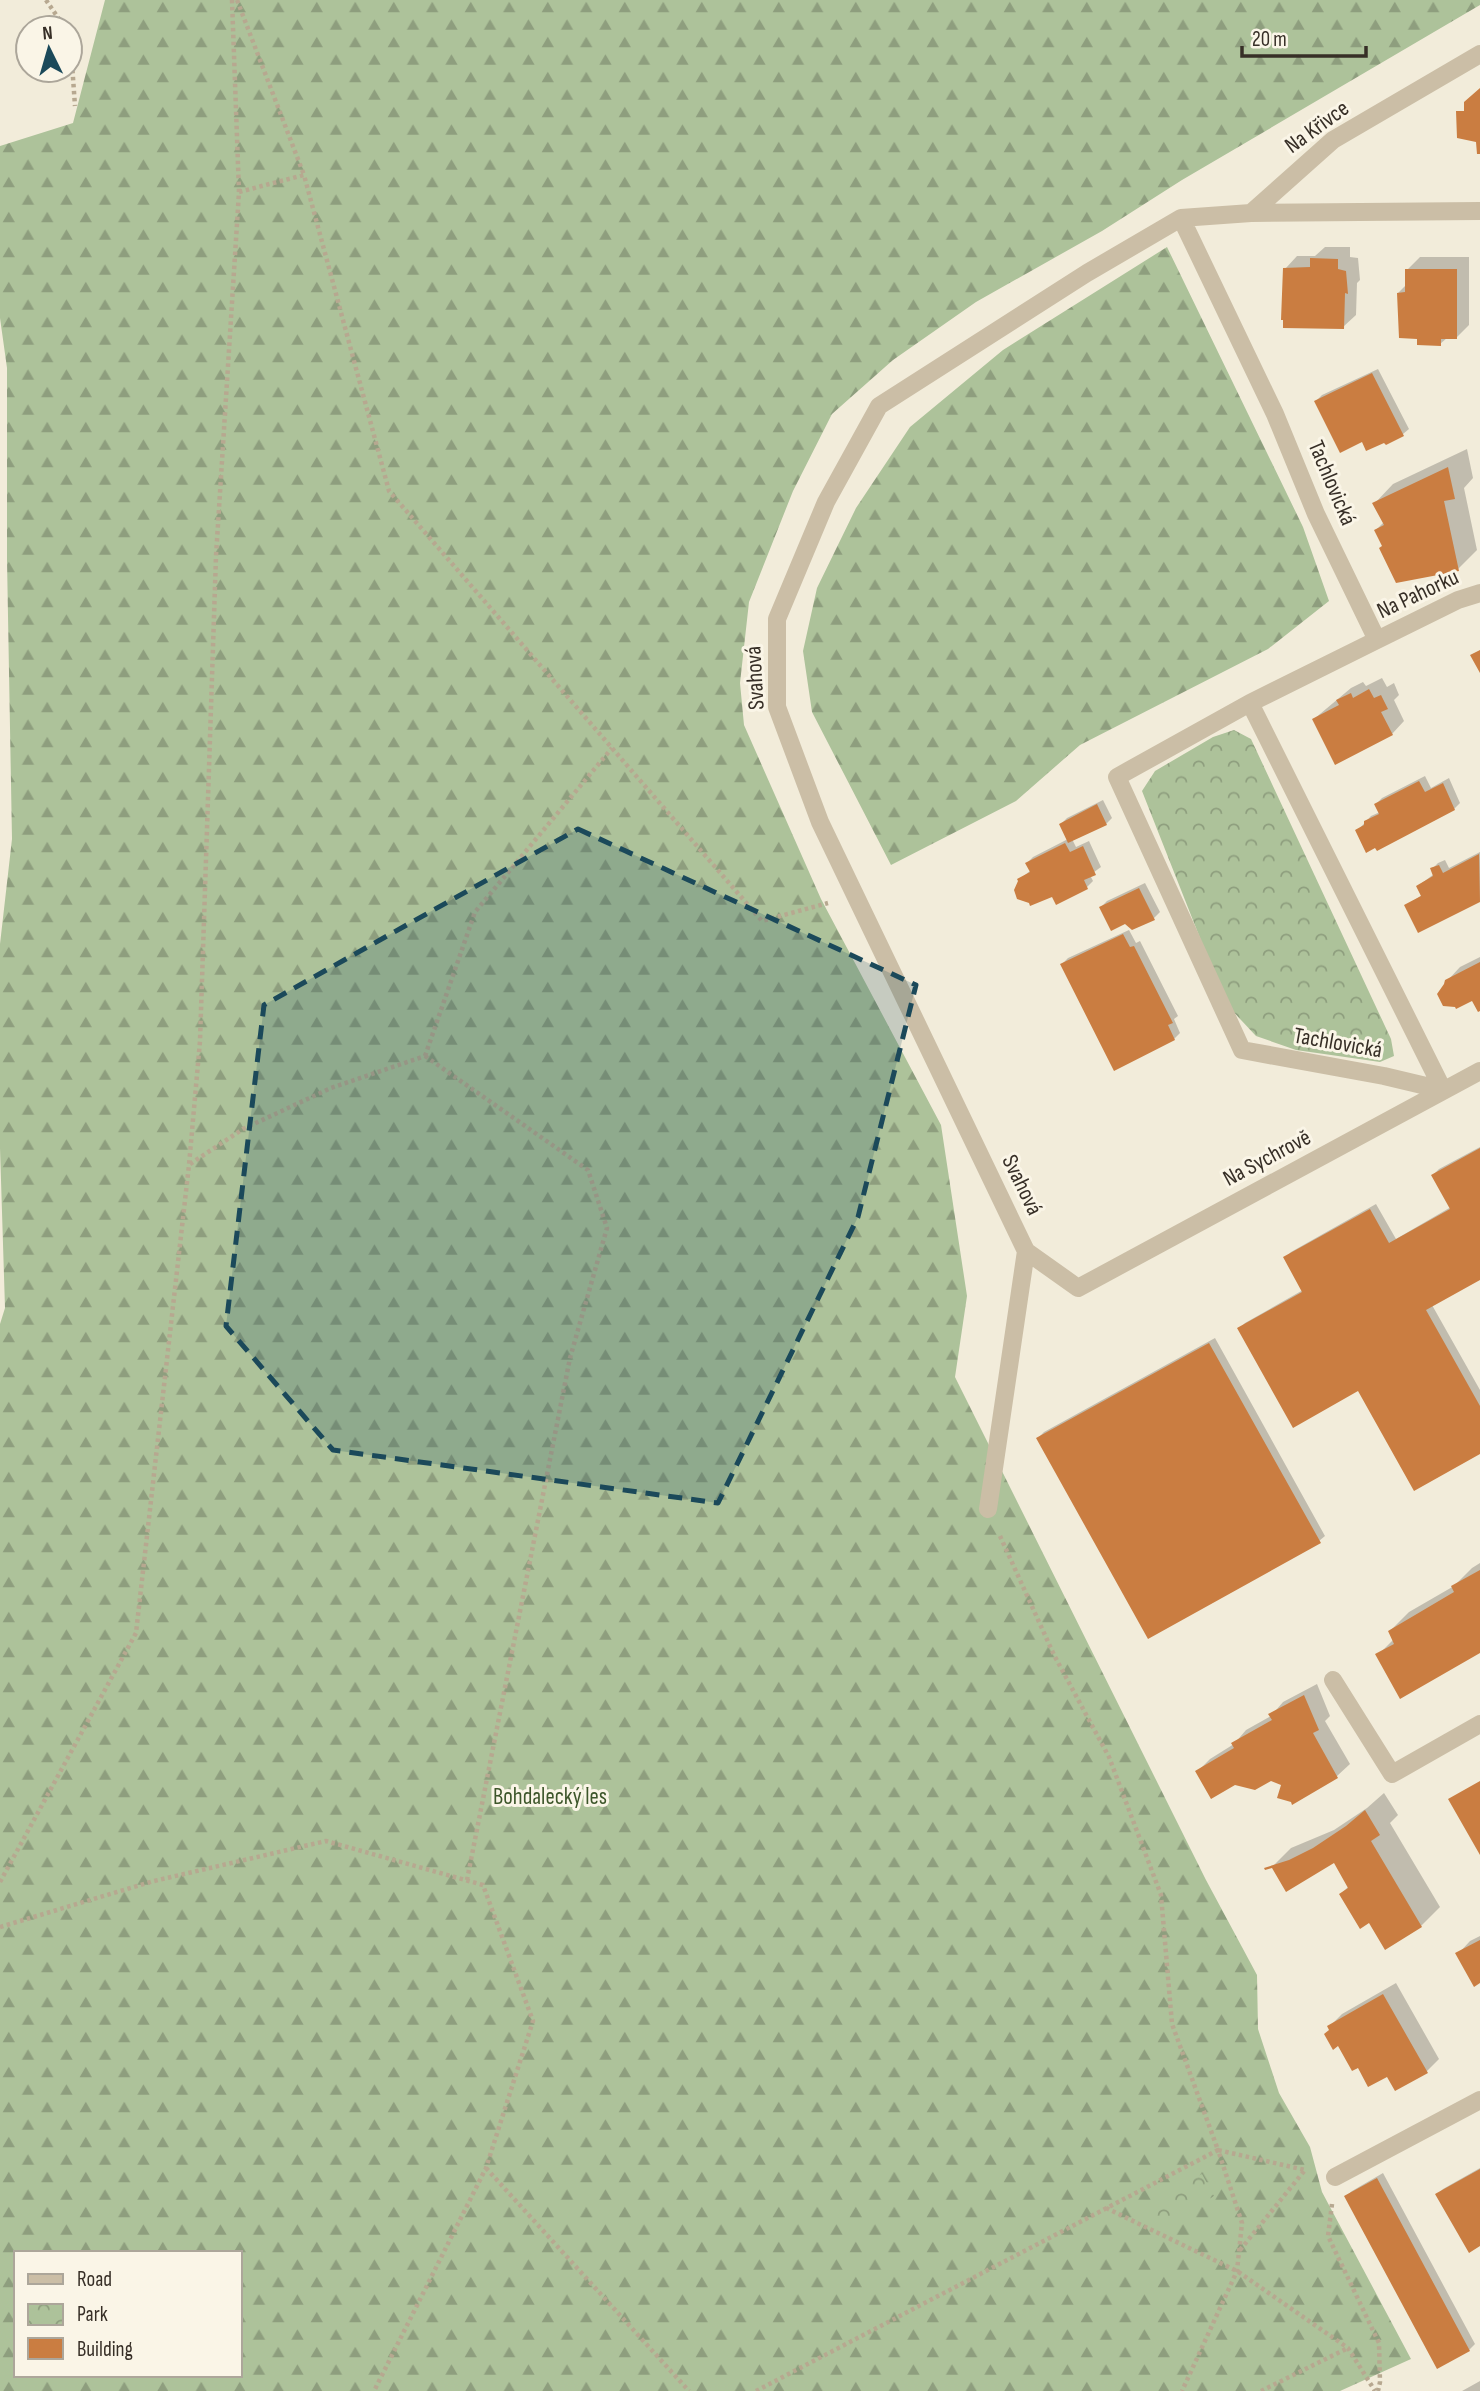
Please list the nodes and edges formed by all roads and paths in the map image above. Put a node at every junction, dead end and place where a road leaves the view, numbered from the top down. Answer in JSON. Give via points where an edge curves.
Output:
{"nodes":[{"id":1,"x":234,"y":0,"type":"edge"},
{"id":2,"x":1480,"y":54,"type":"edge"},
{"id":3,"x":73,"y":84,"type":"edge"},
{"id":4,"x":75,"y":106,"type":"dead end"},
{"id":5,"x":303,"y":175,"type":"junction"},
{"id":6,"x":239,"y":192,"type":"junction"},
{"id":7,"x":1480,"y":211,"type":"edge"},
{"id":8,"x":1251,"y":213,"type":"junction"},
{"id":9,"x":1181,"y":218,"type":"junction"},
{"id":10,"x":1480,"y":593,"type":"edge"},
{"id":11,"x":1377,"y":640,"type":"junction"},
{"id":12,"x":1250,"y":703,"type":"junction"},
{"id":13,"x":612,"y":748,"type":"junction"},
{"id":14,"x":855,"y":896,"type":"junction"},
{"id":15,"x":425,"y":1056,"type":"junction"},
{"id":16,"x":1480,"y":1071,"type":"edge"},
{"id":17,"x":1443,"y":1090,"type":"junction"},
{"id":18,"x":189,"y":1165,"type":"junction"},
{"id":19,"x":1026,"y":1251,"type":"junction"},
{"id":20,"x":1078,"y":1288,"type":"joint"},
{"id":21,"x":988,"y":1509,"type":"joint"},
{"id":22,"x":1334,"y":1680,"type":"dead end"},
{"id":23,"x":1480,"y":1724,"type":"edge"},
{"id":24,"x":467,"y":1880,"type":"junction"},
{"id":25,"x":0,"y":1882,"type":"edge"},
{"id":26,"x":0,"y":1927,"type":"edge"},
{"id":27,"x":1480,"y":2101,"type":"edge"},
{"id":28,"x":1218,"y":2150,"type":"junction"},
{"id":29,"x":486,"y":2168,"type":"junction"},
{"id":30,"x":1305,"y":2170,"type":"junction"},
{"id":31,"x":1335,"y":2177,"type":"junction"},
{"id":32,"x":1106,"y":2208,"type":"junction"},
{"id":33,"x":1239,"y":2251,"type":"junction"},
{"id":34,"x":1237,"y":2271,"type":"junction"},
{"id":35,"x":1348,"y":2348,"type":"junction"},
{"id":36,"x":374,"y":2391,"type":"edge"},
{"id":37,"x":689,"y":2391,"type":"edge"},
{"id":38,"x":756,"y":2391,"type":"edge"},
{"id":39,"x":1182,"y":2391,"type":"edge"},
{"id":40,"x":1261,"y":2391,"type":"edge"},
{"id":41,"x":1377,"y":2391,"type":"edge"}],
"edges":[{"from":1,"to":5,"type":"path"},
{"from":1,"to":6,"type":"path"},
{"from":2,"to":8,"type":"street","name":"Na Křivce","via":[[1334,140]]},
{"from":3,"to":4,"type":"path"},
{"from":5,"to":6,"type":"path"},
{"from":5,"to":13,"type":"path","via":[[389,491]]},
{"from":6,"to":18,"type":"path","via":[[216,556],[200,1041]]},
{"from":7,"to":8,"type":"street"},
{"from":8,"to":9,"type":"street"},
{"from":9,"to":11,"type":"street","name":"Tachlovická"},
{"from":9,"to":14,"type":"street","name":"Svahová","via":[[879,406],[826,502],[777,619],[777,707],[820,822]]},
{"from":10,"to":11,"type":"street","name":"Na Pahorku"},
{"from":11,"to":12,"type":"street","name":"Tachlovická"},
{"from":12,"to":17,"type":"street","name":"Tachlovická"},
{"from":12,"to":17,"type":"street","name":"Tachlovická","via":[[1117,777],[1242,1050]]},
{"from":13,"to":14,"type":"path","via":[[762,921]]},
{"from":13,"to":15,"type":"path","via":[[475,912]]},
{"from":14,"to":19,"type":"street","name":"Svahová"},
{"from":15,"to":18,"type":"path","via":[[319,1094],[243,1129]]},
{"from":15,"to":24,"type":"path","via":[[588,1170],[607,1228],[570,1358]]},
{"from":16,"to":17,"type":"street","name":"Na Sychrově"},
{"from":17,"to":20,"type":"street","name":"Na Sychrově"},
{"from":18,"to":25,"type":"path","via":[[136,1633]]},
{"from":19,"to":20,"type":"street","name":"Svahová"},
{"from":19,"to":21,"type":"street"},
{"from":21,"to":28,"type":"path","via":[[1054,1655],[1109,1757],[1161,1895],[1172,2024]]},
{"from":22,"to":23,"type":"street","via":[[1392,1774]]},
{"from":24,"to":26,"type":"path","via":[[326,1841],[154,1881]]},
{"from":24,"to":29,"type":"path","via":[[483,1885],[533,2021]]},
{"from":27,"to":31,"type":"street"},
{"from":28,"to":30,"type":"path"},
{"from":28,"to":32,"type":"path"},
{"from":28,"to":33,"type":"path","via":[[1242,2223]]},
{"from":29,"to":36,"type":"path"},
{"from":29,"to":37,"type":"path"},
{"from":30,"to":31,"type":"path"},
{"from":30,"to":33,"type":"path"},
{"from":31,"to":41,"type":"path","via":[[1328,2236],[1379,2343]]},
{"from":32,"to":34,"type":"path"},
{"from":32,"to":38,"type":"path"},
{"from":33,"to":34,"type":"path"},
{"from":34,"to":35,"type":"path"},
{"from":34,"to":39,"type":"path"},
{"from":35,"to":40,"type":"path"},
{"from":35,"to":41,"type":"path"}]}
